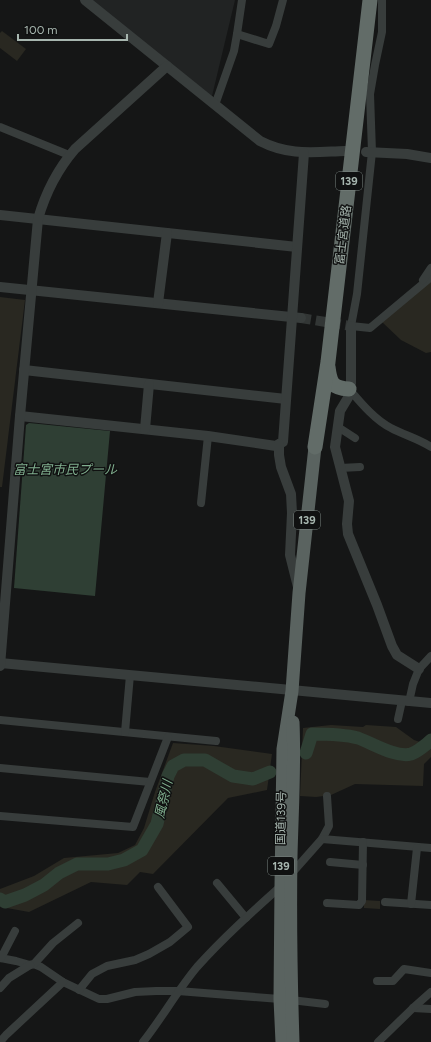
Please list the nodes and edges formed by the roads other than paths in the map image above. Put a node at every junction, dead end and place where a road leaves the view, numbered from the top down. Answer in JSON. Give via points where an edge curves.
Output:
{"nodes":[{"id":1,"x":85,"y":0,"type":"edge"},
{"id":2,"x":242,"y":0,"type":"edge"},
{"id":3,"x":283,"y":0,"type":"edge"},
{"id":4,"x":370,"y":0,"type":"edge"},
{"id":5,"x":382,"y":0,"type":"edge"},
{"id":6,"x":237,"y":34,"type":"junction"},
{"id":7,"x":167,"y":66,"type":"junction"},
{"id":8,"x":215,"y":105,"type":"junction"},
{"id":9,"x":0,"y":126,"type":"edge"},
{"id":10,"x":345,"y":151,"type":"dead end"},
{"id":11,"x":369,"y":152,"type":"junction"},
{"id":12,"x":304,"y":153,"type":"junction"},
{"id":13,"x":69,"y":155,"type":"junction"},
{"id":14,"x":431,"y":158,"type":"edge"},
{"id":15,"x":0,"y":215,"type":"edge"},
{"id":16,"x":38,"y":219,"type":"junction"},
{"id":17,"x":167,"y":233,"type":"junction"},
{"id":18,"x":297,"y":247,"type":"junction"},
{"id":19,"x":431,"y":268,"type":"edge"},
{"id":20,"x":431,"y":277,"type":"edge"},
{"id":21,"x":0,"y":287,"type":"edge"},
{"id":22,"x":419,"y":288,"type":"junction"},
{"id":23,"x":32,"y":290,"type":"junction"},
{"id":24,"x":158,"y":304,"type":"junction"},
{"id":25,"x":297,"y":318,"type":"junction"},
{"id":26,"x":351,"y":326,"type":"junction"},
{"id":27,"x":328,"y":362,"type":"junction"},
{"id":28,"x":24,"y":370,"type":"junction"},
{"id":29,"x":149,"y":384,"type":"junction"},
{"id":30,"x":349,"y":389,"type":"junction"},
{"id":31,"x":286,"y":399,"type":"junction"},
{"id":32,"x":20,"y":416,"type":"junction"},
{"id":33,"x":338,"y":427,"type":"junction"},
{"id":34,"x":145,"y":430,"type":"junction"},
{"id":35,"x":208,"y":436,"type":"junction"},
{"id":36,"x":356,"y":438,"type":"dead end"},
{"id":37,"x":279,"y":444,"type":"junction"},
{"id":38,"x":316,"y":446,"type":"junction"},
{"id":39,"x":431,"y":447,"type":"edge"},
{"id":40,"x":360,"y":467,"type":"dead end"},
{"id":41,"x":340,"y":468,"type":"junction"},
{"id":42,"x":201,"y":503,"type":"dead end"},
{"id":43,"x":299,"y":593,"type":"junction"},
{"id":44,"x":431,"y":656,"type":"edge"},
{"id":45,"x":0,"y":664,"type":"edge"},
{"id":46,"x":419,"y":669,"type":"junction"},
{"id":47,"x":130,"y":675,"type":"junction"},
{"id":48,"x":292,"y":690,"type":"junction"},
{"id":49,"x":406,"y":701,"type":"junction"},
{"id":50,"x":431,"y":703,"type":"edge"},
{"id":51,"x":398,"y":719,"type":"dead end"},
{"id":52,"x":0,"y":720,"type":"edge"},
{"id":53,"x":125,"y":732,"type":"junction"},
{"id":54,"x":168,"y":737,"type":"junction"},
{"id":55,"x":216,"y":741,"type":"dead end"},
{"id":56,"x":0,"y":768,"type":"edge"},
{"id":57,"x":150,"y":782,"type":"junction"},
{"id":58,"x":327,"y":796,"type":"dead end"},
{"id":59,"x":0,"y":816,"type":"edge"},
{"id":60,"x":322,"y":839,"type":"junction"},
{"id":61,"x":363,"y":842,"type":"junction"},
{"id":62,"x":417,"y":848,"type":"junction"},
{"id":63,"x":431,"y":848,"type":"edge"},
{"id":64,"x":330,"y":862,"type":"dead end"},
{"id":65,"x":363,"y":864,"type":"junction"},
{"id":66,"x":291,"y":874,"type":"junction"},
{"id":67,"x":216,"y":883,"type":"dead end"},
{"id":68,"x":158,"y":886,"type":"dead end"},
{"id":69,"x":281,"y":886,"type":"junction"},
{"id":70,"x":385,"y":902,"type":"dead end"},
{"id":71,"x":327,"y":903,"type":"dead end"},
{"id":72,"x":411,"y":904,"type":"junction"},
{"id":73,"x":431,"y":905,"type":"edge"},
{"id":74,"x":246,"y":918,"type":"junction"},
{"id":75,"x":78,"y":923,"type":"dead end"},
{"id":76,"x":15,"y":931,"type":"dead end"},
{"id":77,"x":0,"y":958,"type":"edge"},
{"id":78,"x":32,"y":965,"type":"junction"},
{"id":79,"x":431,"y":973,"type":"edge"},
{"id":80,"x":378,"y":981,"type":"dead end"},
{"id":81,"x":63,"y":982,"type":"junction"},
{"id":82,"x":0,"y":988,"type":"edge"},
{"id":83,"x":79,"y":990,"type":"junction"},
{"id":84,"x":178,"y":992,"type":"junction"},
{"id":85,"x":431,"y":992,"type":"edge"},
{"id":86,"x":286,"y":999,"type":"junction"},
{"id":87,"x":325,"y":1004,"type":"dead end"},
{"id":88,"x":413,"y":1008,"type":"junction"},
{"id":89,"x":431,"y":1010,"type":"edge"},
{"id":90,"x":0,"y":1042,"type":"edge"},
{"id":91,"x":143,"y":1042,"type":"edge"},
{"id":92,"x":282,"y":1042,"type":"edge"},
{"id":93,"x":293,"y":1042,"type":"edge"},
{"id":94,"x":378,"y":1042,"type":"edge"}],
"edges":[{"from":1,"to":7,"type":"street"},
{"from":2,"to":6,"type":"street"},
{"from":3,"to":6,"type":"street","via":[[269,44]]},
{"from":4,"to":27,"type":"highway","name":"富士宮道路","number":"139"},
{"from":5,"to":11,"type":"street","via":[[382,32],[370,94]]},
{"from":6,"to":8,"type":"street","via":[[234,51]]},
{"from":7,"to":8,"type":"street"},
{"from":7,"to":13,"type":"street"},
{"from":8,"to":12,"type":"street","via":[[271,147]]},
{"from":9,"to":13,"type":"street"},
{"from":10,"to":12,"type":"street"},
{"from":11,"to":14,"type":"street"},
{"from":11,"to":26,"type":"street"},
{"from":12,"to":18,"type":"street"},
{"from":13,"to":16,"type":"street","via":[[46,194]]},
{"from":15,"to":16,"type":"street"},
{"from":16,"to":17,"type":"street"},
{"from":16,"to":23,"type":"street"},
{"from":17,"to":18,"type":"street"},
{"from":17,"to":24,"type":"street"},
{"from":18,"to":25,"type":"street"},
{"from":19,"to":22,"type":"street"},
{"from":20,"to":22,"type":"street"},
{"from":21,"to":23,"type":"street"},
{"from":22,"to":26,"type":"street","via":[[370,328]]},
{"from":23,"to":24,"type":"street"},
{"from":23,"to":28,"type":"street"},
{"from":24,"to":25,"type":"street"},
{"from":25,"to":31,"type":"street"},
{"from":26,"to":30,"type":"street"},
{"from":27,"to":30,"type":"highway","via":[[330,381],[341,389]]},
{"from":27,"to":38,"type":"highway","name":"富士宮道路","number":"139"},
{"from":28,"to":29,"type":"street"},
{"from":28,"to":32,"type":"street"},
{"from":29,"to":31,"type":"street"},
{"from":29,"to":34,"type":"street"},
{"from":30,"to":33,"type":"street","via":[[349,396],[340,410]]},
{"from":30,"to":38,"type":"street","via":[[335,392],[330,396]]},
{"from":30,"to":39,"type":"street","via":[[380,421]]},
{"from":31,"to":37,"type":"street","via":[[283,442]]},
{"from":32,"to":34,"type":"street"},
{"from":32,"to":45,"type":"street"},
{"from":33,"to":36,"type":"street"},
{"from":33,"to":41,"type":"street","via":[[335,447]]},
{"from":34,"to":35,"type":"street"},
{"from":35,"to":37,"type":"street","via":[[276,446]]},
{"from":35,"to":42,"type":"street"},
{"from":37,"to":43,"type":"street","via":[[281,467],[291,494],[290,555]]},
{"from":38,"to":43,"type":"highway","name":"国道139号","number":"139"},
{"from":40,"to":41,"type":"street"},
{"from":41,"to":46,"type":"street","via":[[349,501],[348,534],[392,646],[397,655]]},
{"from":43,"to":48,"type":"highway","name":"国道139号","number":"139"},
{"from":44,"to":46,"type":"street"},
{"from":45,"to":47,"type":"street"},
{"from":46,"to":49,"type":"street"},
{"from":47,"to":48,"type":"street"},
{"from":47,"to":53,"type":"street"},
{"from":48,"to":49,"type":"street"},
{"from":48,"to":66,"type":"highway","name":"国道139号","number":"139","via":[[294,750]]},
{"from":48,"to":69,"type":"highway","name":"国道139号","number":"139","via":[[283,749]]},
{"from":49,"to":50,"type":"street"},
{"from":49,"to":51,"type":"street"},
{"from":52,"to":53,"type":"street"},
{"from":53,"to":54,"type":"street"},
{"from":54,"to":55,"type":"street"},
{"from":54,"to":57,"type":"street"},
{"from":56,"to":57,"type":"street"},
{"from":57,"to":59,"type":"street","via":[[132,828]]},
{"from":58,"to":60,"type":"street","via":[[329,826]]},
{"from":60,"to":61,"type":"street"},
{"from":60,"to":66,"type":"street"},
{"from":61,"to":62,"type":"street"},
{"from":61,"to":65,"type":"street"},
{"from":62,"to":63,"type":"street"},
{"from":62,"to":72,"type":"street"},
{"from":64,"to":65,"type":"street"},
{"from":65,"to":71,"type":"street","via":[[362,901],[359,904]]},
{"from":66,"to":86,"type":"highway","name":"国道139号","number":"139"},
{"from":67,"to":74,"type":"street"},
{"from":68,"to":83,"type":"street","via":[[188,927],[170,942],[149,954],[107,966],[92,974]]},
{"from":69,"to":74,"type":"street"},
{"from":69,"to":86,"type":"highway","name":"国道139号","number":"139"},
{"from":70,"to":72,"type":"street"},
{"from":72,"to":73,"type":"street"},
{"from":74,"to":84,"type":"street","via":[[196,968]]},
{"from":75,"to":78,"type":"street","via":[[53,943]]},
{"from":76,"to":77,"type":"street"},
{"from":77,"to":78,"type":"street"},
{"from":78,"to":81,"type":"street","via":[[41,967]]},
{"from":78,"to":82,"type":"street","via":[[9,978]]},
{"from":79,"to":80,"type":"street","via":[[404,969],[393,981]]},
{"from":81,"to":83,"type":"street"},
{"from":81,"to":90,"type":"street"},
{"from":83,"to":84,"type":"street","via":[[99,1000],[135,992]]},
{"from":84,"to":86,"type":"street"},
{"from":84,"to":91,"type":"street"},
{"from":85,"to":88,"type":"street"},
{"from":86,"to":87,"type":"street"},
{"from":86,"to":92,"type":"highway","name":"国道139号","number":"139"},
{"from":86,"to":93,"type":"highway","name":"国道139号","number":"139"},
{"from":88,"to":89,"type":"street"},
{"from":88,"to":94,"type":"street"}]}
